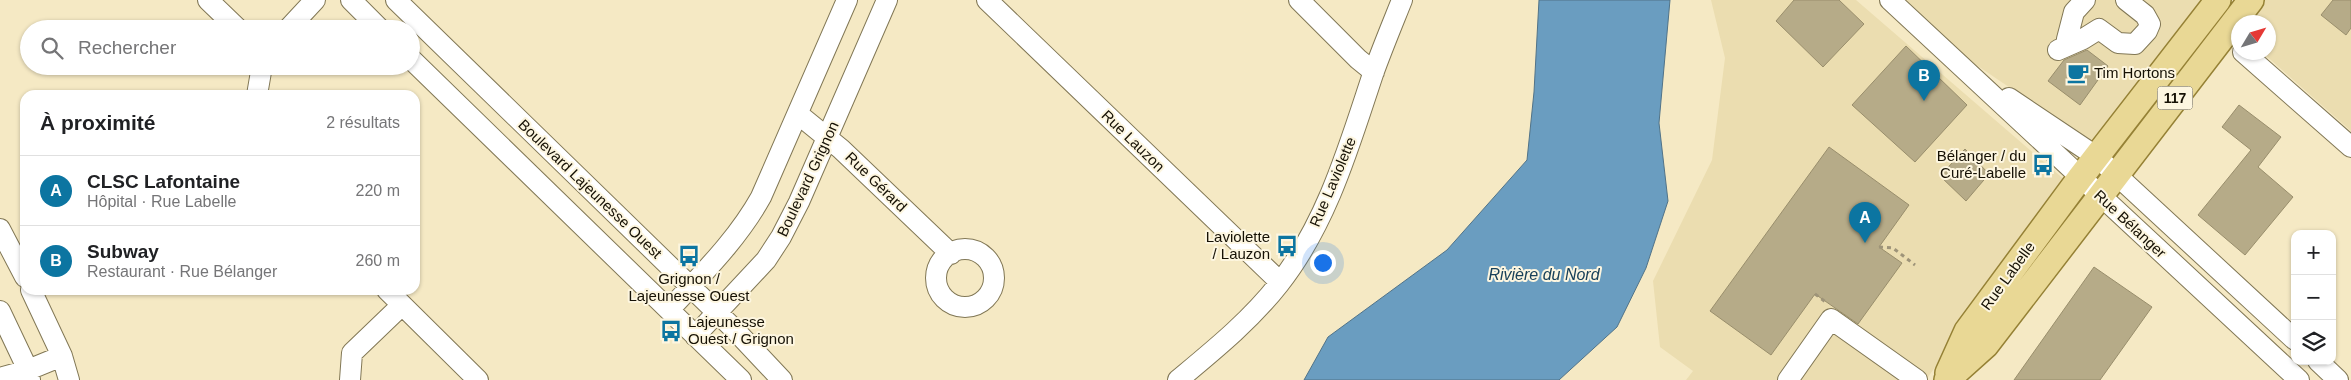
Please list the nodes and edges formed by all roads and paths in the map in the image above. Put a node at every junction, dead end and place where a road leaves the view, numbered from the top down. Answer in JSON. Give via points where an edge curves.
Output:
{"nodes":[{"id":1,"x":208,"y":0,"type":"edge"},
{"id":2,"x":316,"y":0,"type":"edge"},
{"id":3,"x":351,"y":0,"type":"edge"},
{"id":4,"x":396,"y":0,"type":"edge"},
{"id":5,"x":848,"y":0,"type":"edge"},
{"id":6,"x":888,"y":0,"type":"edge"},
{"id":7,"x":986,"y":0,"type":"edge"},
{"id":8,"x":1299,"y":0,"type":"edge"},
{"id":9,"x":1402,"y":0,"type":"edge"},
{"id":10,"x":1890,"y":0,"type":"edge"},
{"id":11,"x":2085,"y":0,"type":"edge"},
{"id":12,"x":2126,"y":0,"type":"edge"},
{"id":13,"x":2251,"y":0,"type":"edge"},
{"id":14,"x":2211,"y":9,"type":"edge"},
{"id":15,"x":2244,"y":15,"type":"edge"},
{"id":16,"x":229,"y":20,"type":"edge"},
{"id":17,"x":297,"y":20,"type":"edge"},
{"id":18,"x":371,"y":20,"type":"edge"},
{"id":19,"x":417,"y":20,"type":"edge"},
{"id":20,"x":420,"y":23,"type":"edge"},
{"id":21,"x":2231,"y":43,"type":"edge"},
{"id":22,"x":2251,"y":60,"type":"edge"},
{"id":23,"x":1962,"y":67,"type":"junction"},
{"id":24,"x":420,"y":68,"type":"edge"},
{"id":25,"x":1374,"y":72,"type":"junction"},
{"id":26,"x":261,"y":75,"type":"edge"},
{"id":27,"x":259,"y":90,"type":"edge"},
{"id":28,"x":798,"y":114,"type":"junction"},
{"id":29,"x":828,"y":138,"type":"junction"},
{"id":30,"x":2351,"y":147,"type":"edge"},
{"id":31,"x":2097,"y":157,"type":"junction"},
{"id":32,"x":2116,"y":174,"type":"junction"},
{"id":33,"x":2080,"y":178,"type":"junction"},
{"id":34,"x":2099,"y":196,"type":"junction"},
{"id":35,"x":0,"y":228,"type":"edge"},
{"id":36,"x":1880,"y":247,"type":"dead end"},
{"id":37,"x":950,"y":254,"type":"dead end"},
{"id":38,"x":1915,"y":265,"type":"dead end"},
{"id":39,"x":20,"y":267,"type":"edge"},
{"id":40,"x":1280,"y":282,"type":"junction"},
{"id":41,"x":690,"y":286,"type":"junction"},
{"id":42,"x":33,"y":295,"type":"edge"},
{"id":43,"x":392,"y":295,"type":"edge"},
{"id":44,"x":402,"y":304,"type":"junction"},
{"id":45,"x":668,"y":310,"type":"junction"},
{"id":46,"x":0,"y":311,"type":"edge"},
{"id":47,"x":717,"y":313,"type":"junction"},
{"id":48,"x":695,"y":336,"type":"junction"},
{"id":49,"x":2291,"y":336,"type":"edge"},
{"id":50,"x":62,"y":356,"type":"junction"},
{"id":51,"x":2322,"y":365,"type":"edge"},
{"id":52,"x":29,"y":375,"type":"edge"},
{"id":53,"x":0,"y":378,"type":"edge"},
{"id":54,"x":70,"y":380,"type":"edge"},
{"id":55,"x":350,"y":380,"type":"edge"},
{"id":56,"x":478,"y":380,"type":"edge"},
{"id":57,"x":741,"y":380,"type":"edge"},
{"id":58,"x":782,"y":380,"type":"edge"},
{"id":59,"x":1178,"y":380,"type":"edge"},
{"id":60,"x":1788,"y":380,"type":"edge"},
{"id":61,"x":1917,"y":380,"type":"edge"},
{"id":62,"x":1946,"y":380,"type":"edge"},
{"id":63,"x":2299,"y":380,"type":"edge"},
{"id":64,"x":2338,"y":380,"type":"edge"}],
"edges":[{"from":1,"to":16,"type":"street"},
{"from":2,"to":17,"type":"street"},
{"from":3,"to":18,"type":"street"},
{"from":4,"to":19,"type":"street","name":"Boulevard Lajeunesse Ouest"},
{"from":5,"to":28,"type":"street"},
{"from":6,"to":29,"type":"street","name":"Boulevard Grignon"},
{"from":7,"to":40,"type":"street","name":"Rue Lauzon"},
{"from":8,"to":25,"type":"street"},
{"from":9,"to":25,"type":"street","name":"Rue Laviolette"},
{"from":10,"to":23,"type":"street","name":"Rue Bélanger"},
{"from":11,"to":12,"type":"street","via":[[2074,12],[2062,45],[2099,29],[2118,43],[2135,44],[2150,24],[2145,15]]},
{"from":13,"to":15,"type":"main road","number":"117"},
{"from":14,"to":21,"type":"street"},
{"from":14,"to":31,"type":"main road","number":"117"},
{"from":20,"to":41,"type":"street","name":"Boulevard Lajeunesse Ouest"},
{"from":21,"to":32,"type":"main road","number":"117"},
{"from":22,"to":30,"type":"street"},
{"from":23,"to":31,"type":"street","name":"Rue Bélanger"},
{"from":23,"to":33,"type":"street","name":"Rue Bélanger"},
{"from":24,"to":45,"type":"street","name":"Boulevard Lajeunesse Ouest"},
{"from":25,"to":40,"type":"street","name":"Rue Laviolette","via":[[1342,168],[1313,230]]},
{"from":26,"to":27,"type":"street"},
{"from":28,"to":29,"type":"street","name":"Rue Gérard"},
{"from":28,"to":41,"type":"street","via":[[750,217],[737,236]]},
{"from":29,"to":37,"type":"street","name":"Rue Gérard"},
{"from":29,"to":47,"type":"street","name":"Boulevard Grignon","via":[[781,237],[766,260]]},
{"from":31,"to":32,"type":"street","name":"Rue Bélanger"},
{"from":31,"to":33,"type":"main road","number":"117"},
{"from":32,"to":34,"type":"main road","number":"117"},
{"from":32,"to":49,"type":"street","name":"Rue Bélanger"},
{"from":33,"to":34,"type":"street","name":"Rue Bélanger"},
{"from":33,"to":62,"type":"main road","name":"Rue Labelle","number":"117","via":[[1967,331]]},
{"from":34,"to":62,"type":"main road","name":"Rue Labelle","number":"117","via":[[1986,344]]},
{"from":34,"to":63,"type":"street","name":"Rue Bélanger"},
{"from":35,"to":39,"type":"street"},
{"from":36,"to":38,"type":"path","via":[[1893,248]]},
{"from":40,"to":59,"type":"street","name":"Rue Laviolette","via":[[1235,332]]},
{"from":41,"to":45,"type":"street"},
{"from":41,"to":47,"type":"street","name":"Boulevard Lajeunesse Ouest"},
{"from":42,"to":50,"type":"street"},
{"from":43,"to":44,"type":"street"},
{"from":44,"to":55,"type":"street","via":[[352,353]]},
{"from":44,"to":56,"type":"street"},
{"from":45,"to":48,"type":"street","name":"Boulevard Lajeunesse Ouest"},
{"from":46,"to":52,"type":"street"},
{"from":47,"to":48,"type":"street","name":"Boulevard Grignon"},
{"from":47,"to":58,"type":"street","name":"Boulevard Lajeunesse Ouest"},
{"from":48,"to":57,"type":"street","name":"Boulevard Lajeunesse Ouest"},
{"from":50,"to":52,"type":"street"},
{"from":50,"to":54,"type":"street"},
{"from":51,"to":64,"type":"street"},
{"from":52,"to":53,"type":"street"},
{"from":60,"to":61,"type":"street","via":[[1831,319]]}]}
